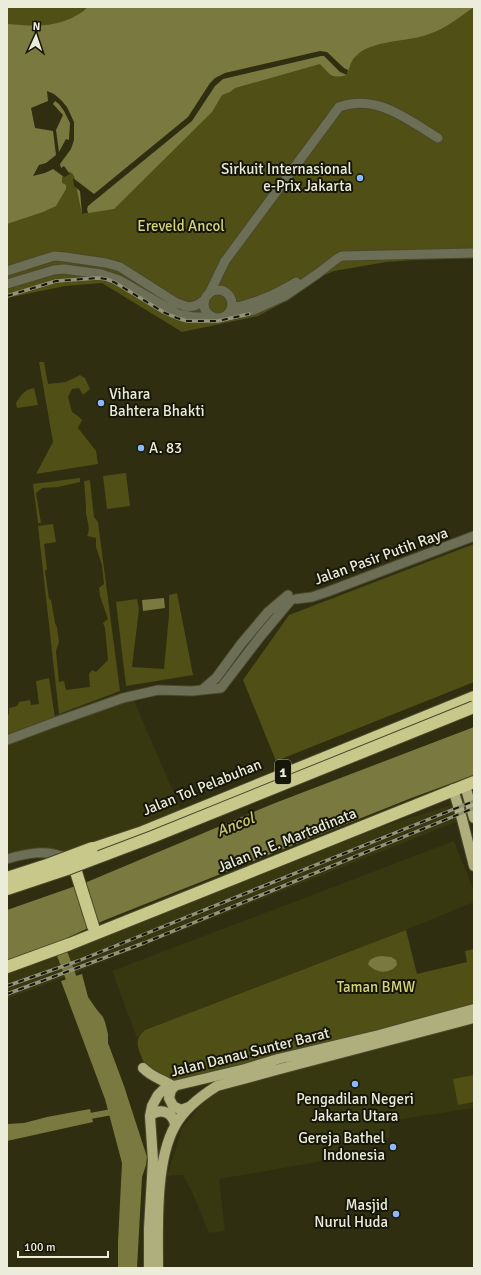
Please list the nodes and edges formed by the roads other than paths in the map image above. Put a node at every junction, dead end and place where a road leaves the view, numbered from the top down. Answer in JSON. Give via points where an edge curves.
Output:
{"nodes":[{"id":1,"x":438,"y":140,"type":"dead end"},
{"id":2,"x":474,"y":253,"type":"edge"},
{"id":3,"x":331,"y":263,"type":"junction"},
{"id":4,"x":7,"y":271,"type":"edge"},
{"id":5,"x":7,"y":284,"type":"edge"},
{"id":6,"x":214,"y":291,"type":"junction"},
{"id":7,"x":204,"y":300,"type":"junction"},
{"id":8,"x":232,"y":308,"type":"junction"},
{"id":9,"x":225,"y":316,"type":"junction"},
{"id":10,"x":212,"y":317,"type":"junction"},
{"id":11,"x":474,"y":536,"type":"edge"},
{"id":12,"x":292,"y":598,"type":"junction"},
{"id":13,"x":241,"y":644,"type":"junction"},
{"id":14,"x":251,"y":649,"type":"junction"},
{"id":15,"x":202,"y":690,"type":"junction"},
{"id":16,"x":474,"y":696,"type":"edge"},
{"id":17,"x":474,"y":708,"type":"edge"},
{"id":18,"x":7,"y":740,"type":"edge"},
{"id":19,"x":469,"y":783,"type":"edge"},
{"id":20,"x":453,"y":790,"type":"junction"},
{"id":21,"x":474,"y":818,"type":"edge"},
{"id":22,"x":472,"y":850,"type":"edge"},
{"id":23,"x":79,"y":855,"type":"junction"},
{"id":24,"x":7,"y":860,"type":"edge"},
{"id":25,"x":474,"y":866,"type":"edge"},
{"id":26,"x":7,"y":870,"type":"edge"},
{"id":27,"x":7,"y":874,"type":"edge"},
{"id":28,"x":7,"y":878,"type":"edge"},
{"id":29,"x":7,"y":889,"type":"edge"},
{"id":30,"x":93,"y":926,"type":"junction"},
{"id":31,"x":111,"y":927,"type":"junction"},
{"id":32,"x":84,"y":938,"type":"junction"},
{"id":33,"x":7,"y":967,"type":"edge"},
{"id":34,"x":474,"y":1009,"type":"edge"},
{"id":35,"x":474,"y":1018,"type":"edge"},
{"id":36,"x":279,"y":1064,"type":"junction"},
{"id":37,"x":144,"y":1068,"type":"dead end"},
{"id":38,"x":174,"y":1087,"type":"junction"},
{"id":39,"x":189,"y":1107,"type":"junction"},
{"id":40,"x":150,"y":1116,"type":"junction"},
{"id":41,"x":175,"y":1125,"type":"junction"},
{"id":42,"x":149,"y":1268,"type":"edge"},
{"id":43,"x":158,"y":1268,"type":"edge"}],
"edges":[{"from":1,"to":6,"type":"street","via":[[384,107],[360,102],[339,107],[225,261]]},
{"from":2,"to":3,"type":"street","via":[[342,256]]},
{"from":3,"to":8,"type":"street","via":[[252,304]]},
{"from":3,"to":9,"type":"street","via":[[285,296],[254,310]]},
{"from":4,"to":7,"type":"street","via":[[54,256],[106,263],[120,267],[183,306],[195,306]]},
{"from":5,"to":10,"type":"street","via":[[64,268],[102,274],[119,280],[178,314]]},
{"from":6,"to":7,"type":"street","via":[[206,295]]},
{"from":6,"to":8,"type":"street","via":[[226,292]]},
{"from":7,"to":10,"type":"street","via":[[205,310]]},
{"from":8,"to":9,"type":"street"},
{"from":9,"to":10,"type":"street"},
{"from":11,"to":12,"type":"street","name":"Jalan Pasir Putih Raya","via":[[327,592],[312,597]]},
{"from":12,"to":13,"type":"street","via":[[268,612]]},
{"from":12,"to":14,"type":"street"},
{"from":13,"to":14,"type":"street"},
{"from":13,"to":15,"type":"street","via":[[216,678]]},
{"from":14,"to":15,"type":"street","via":[[222,688]]},
{"from":15,"to":18,"type":"street","via":[[158,690],[123,698]]},
{"from":16,"to":23,"type":"highway","name":"Jalan Tol Pelabuhan","number":"1"},
{"from":17,"to":23,"type":"highway","via":[[220,814],[152,836]]},
{"from":17,"to":29,"type":"highway","name":"Jalan Tol Pelabuhan","number":"1","bridge":true,"via":[[172,829]]},
{"from":19,"to":20,"type":"highway","name":"Jalan R. E. Martadinata"},
{"from":19,"to":21,"type":"main road"},
{"from":20,"to":22,"type":"main road"},
{"from":20,"to":31,"type":"highway","name":"Jalan R. E. Martadinata"},
{"from":22,"to":25,"type":"main road"},
{"from":23,"to":24,"type":"street","via":[[25,854]]},
{"from":23,"to":26,"type":"highway","bridge":true},
{"from":23,"to":27,"type":"highway","number":"1"},
{"from":23,"to":28,"type":"highway","name":"Jalan Tol Pelabuhan","number":"1","bridge":true},
{"from":23,"to":30,"type":"highway","via":[[76,873]]},
{"from":30,"to":31,"type":"highway","name":"Jalan R. E. Martadinata"},
{"from":30,"to":32,"type":"highway","name":"Jalan R. E. Martadinata"},
{"from":31,"to":32,"type":"highway","name":"Jalan R. E. Martadinata"},
{"from":32,"to":33,"type":"highway","name":"Jalan R. E. Martadinata"},
{"from":34,"to":36,"type":"main road","name":"Jalan Danau Sunter Barat"},
{"from":35,"to":36,"type":"main road","name":"Jalan Danau Sunter Barat"},
{"from":36,"to":38,"type":"main road","name":"Jalan Danau Sunter Barat","via":[[245,1069]]},
{"from":36,"to":39,"type":"main road","name":"Jalan Danau Sunter Barat","via":[[217,1086]]},
{"from":37,"to":38,"type":"main road","via":[[150,1075]]},
{"from":38,"to":39,"type":"main road","via":[[169,1094],[173,1106],[181,1110]]},
{"from":38,"to":40,"type":"main road","name":"Jalan Danau Sunter Barat","via":[[165,1088],[158,1095]]},
{"from":39,"to":41,"type":"main road","name":"Jalan Danau Sunter Barat"},
{"from":40,"to":41,"type":"main road","via":[[157,1112],[166,1112],[172,1117]]},
{"from":40,"to":42,"type":"main road","name":"Jalan Danau Sunter Barat","via":[[153,1160]]},
{"from":41,"to":43,"type":"main road","name":"Jalan Danau Sunter Barat","via":[[162,1168]]}]}
